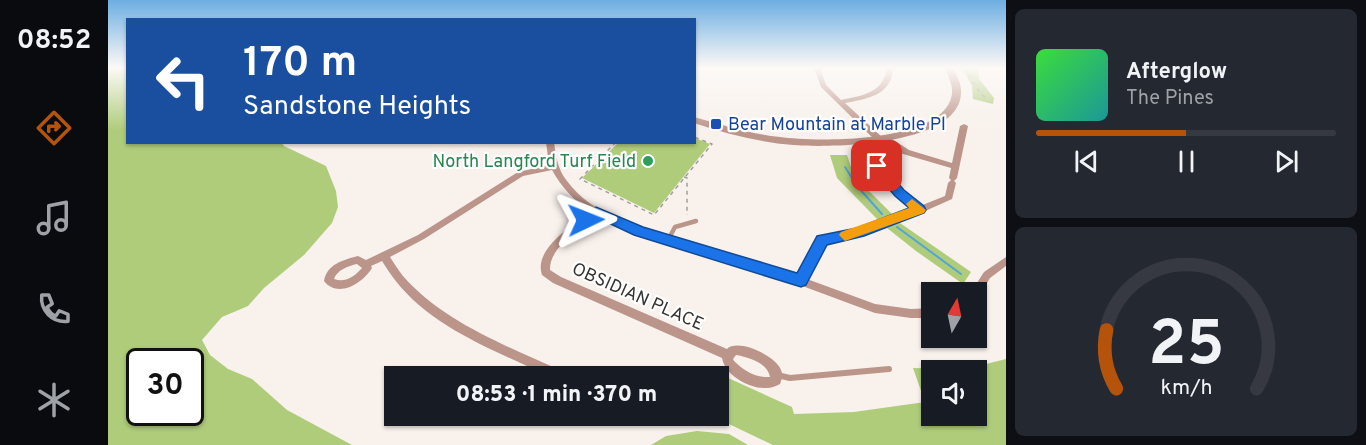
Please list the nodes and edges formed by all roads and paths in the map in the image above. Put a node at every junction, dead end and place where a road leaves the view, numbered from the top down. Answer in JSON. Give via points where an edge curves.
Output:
{"nodes":[{"id":1,"x":826,"y":89,"type":"edge"},
{"id":2,"x":879,"y":89,"type":"edge"},
{"id":3,"x":956,"y":89,"type":"edge"},
{"id":4,"x":978,"y":89,"type":"edge"},
{"id":5,"x":985,"y":97,"type":"dead end"},
{"id":6,"x":840,"y":102,"type":"junction"},
{"id":7,"x":696,"y":121,"type":"edge"},
{"id":8,"x":964,"y":126,"type":"dead end"},
{"id":9,"x":696,"y":138,"type":"edge"},
{"id":10,"x":883,"y":139,"type":"junction"},
{"id":11,"x":550,"y":144,"type":"edge"},
{"id":12,"x":614,"y":144,"type":"edge"},
{"id":13,"x":874,"y":160,"type":"edge"},
{"id":14,"x":955,"y":166,"type":"junction"},
{"id":15,"x":554,"y":167,"type":"junction"},
{"id":16,"x":684,"y":177,"type":"junction"},
{"id":17,"x":920,"y":210,"type":"junction"},
{"id":18,"x":596,"y":212,"type":"junction"},
{"id":19,"x":696,"y":221,"type":"dead end"},
{"id":20,"x":687,"y":222,"type":"junction"},
{"id":21,"x":668,"y":240,"type":"junction"},
{"id":22,"x":384,"y":256,"type":"junction"},
{"id":23,"x":1006,"y":261,"type":"edge"},
{"id":24,"x":366,"y":264,"type":"dead end"},
{"id":25,"x":801,"y":281,"type":"junction"},
{"id":26,"x":982,"y":282,"type":"edge"},
{"id":27,"x":921,"y":314,"type":"edge"},
{"id":28,"x":728,"y":355,"type":"junction"},
{"id":29,"x":541,"y":366,"type":"edge"},
{"id":30,"x":889,"y":369,"type":"dead end"},
{"id":31,"x":777,"y":375,"type":"junction"}],
"edges":[{"from":1,"to":6,"type":"street"},
{"from":2,"to":6,"type":"street","via":[[873,94]]},
{"from":3,"to":10,"type":"street","via":[[953,106],[947,113],[928,125]]},
{"from":4,"to":5,"type":"path"},
{"from":6,"to":10,"type":"street"},
{"from":7,"to":10,"type":"street","via":[[745,135],[790,142],[827,144]]},
{"from":8,"to":14,"type":"street"},
{"from":9,"to":16,"type":"path","via":[[710,145]]},
{"from":10,"to":14,"type":"street","via":[[906,152]]},
{"from":11,"to":15,"type":"street"},
{"from":12,"to":16,"type":"path","via":[[580,179],[655,213]]},
{"from":13,"to":17,"type":"street","via":[[899,193]]},
{"from":14,"to":17,"type":"street","via":[[948,198]]},
{"from":15,"to":18,"type":"street","via":[[570,191]]},
{"from":15,"to":22,"type":"street","via":[[521,174],[430,233]]},
{"from":16,"to":20,"type":"path"},
{"from":17,"to":25,"type":"street","via":[[859,232],[822,240]]},
{"from":18,"to":21,"type":"street"},
{"from":18,"to":28,"type":"street","name":"OBSIDIAN PLACE","via":[[550,251],[544,261],[545,272]]},
{"from":19,"to":20,"type":"lane"},
{"from":20,"to":21,"type":"lane","via":[[675,226]]},
{"from":21,"to":25,"type":"street"},
{"from":22,"to":24,"type":"street"},
{"from":22,"to":29,"type":"street","via":[[408,289],[431,309]]},
{"from":23,"to":26,"type":"street"},
{"from":25,"to":27,"type":"street","via":[[874,310]]},
{"from":28,"to":31,"type":"street","name":"OBSIDIAN PLACE","via":[[741,350],[769,363]]},
{"from":28,"to":31,"type":"street","name":"OBSIDIAN PLACE","via":[[728,363],[735,370],[763,383],[773,382]]},
{"from":30,"to":31,"type":"lane","via":[[790,378]]}]}
